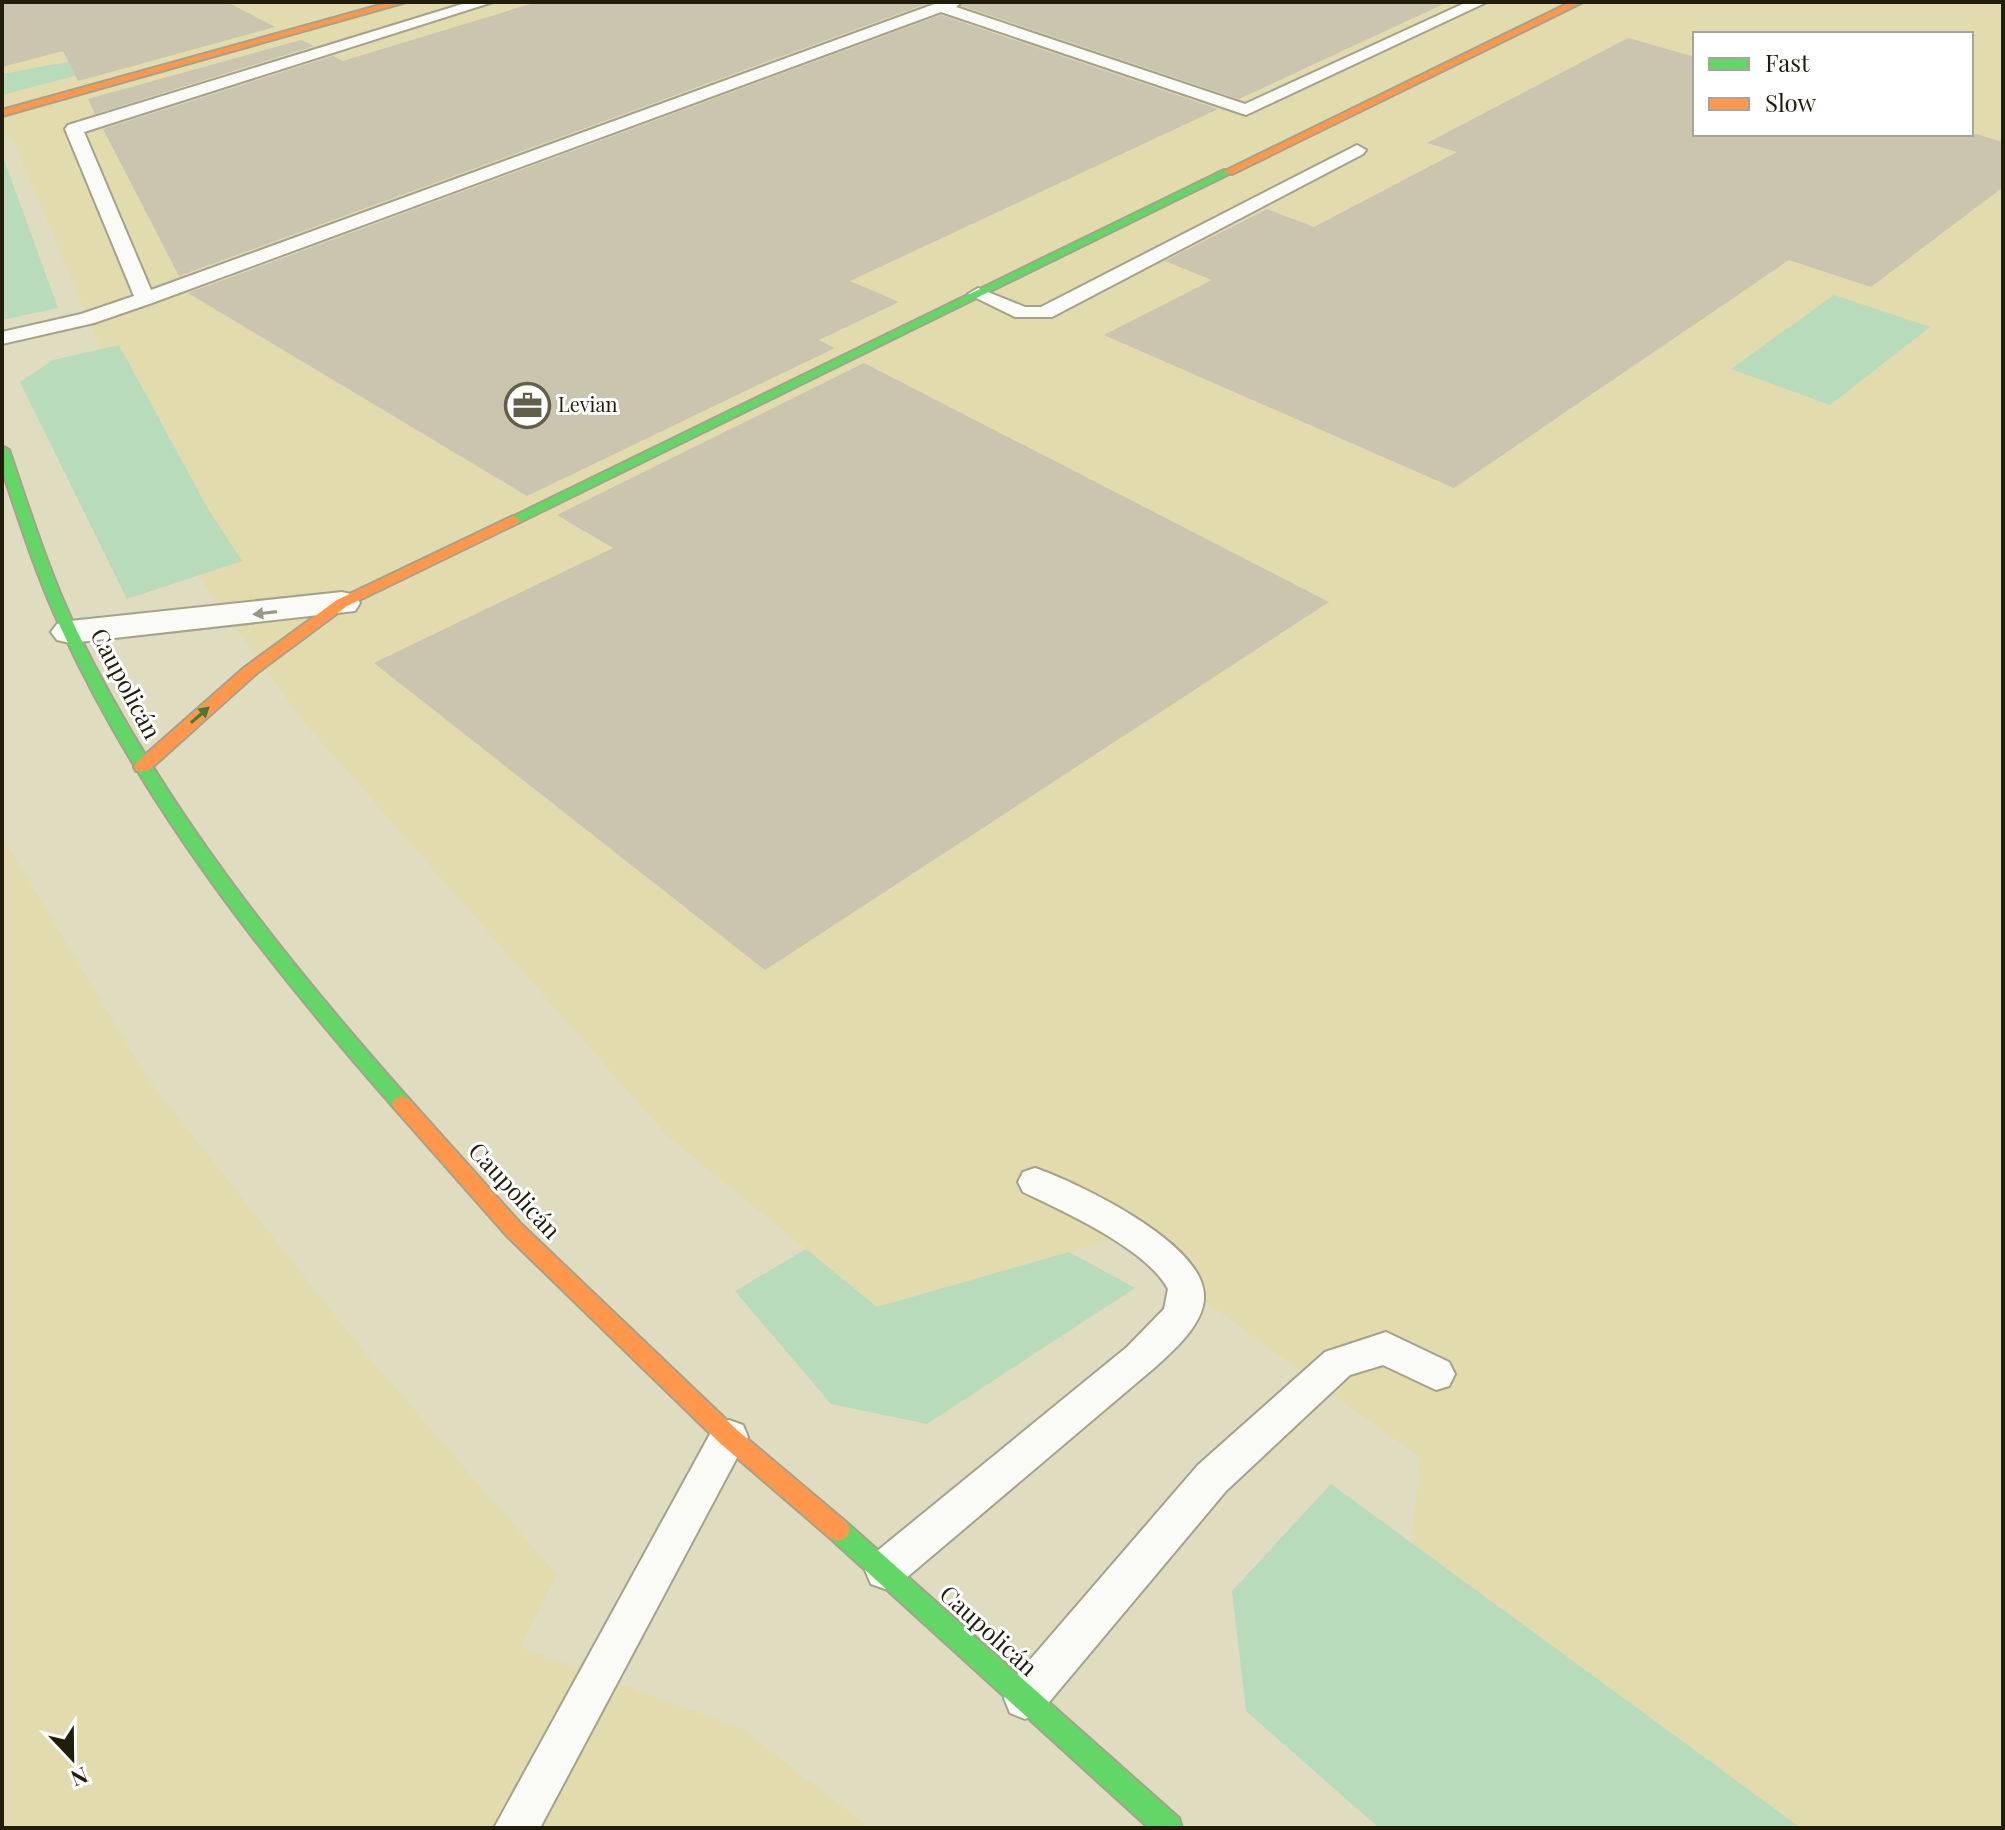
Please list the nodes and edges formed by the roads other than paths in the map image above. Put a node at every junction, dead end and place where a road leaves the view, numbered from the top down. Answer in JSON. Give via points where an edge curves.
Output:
{"nodes":[{"id":1,"x":401,"y":2,"type":"edge"},
{"id":2,"x":485,"y":2,"type":"edge"},
{"id":3,"x":1479,"y":2,"type":"edge"},
{"id":4,"x":1578,"y":2,"type":"edge"},
{"id":5,"x":948,"y":4,"type":"edge"},
{"id":6,"x":2,"y":113,"type":"edge"},
{"id":7,"x":1357,"y":150,"type":"dead end"},
{"id":8,"x":978,"y":294,"type":"junction"},
{"id":9,"x":145,"y":299,"type":"junction"},
{"id":10,"x":2,"y":338,"type":"edge"},
{"id":11,"x":2,"y":450,"type":"edge"},
{"id":12,"x":342,"y":603,"type":"junction"},
{"id":13,"x":70,"y":632,"type":"junction"},
{"id":14,"x":142,"y":767,"type":"junction"},
{"id":15,"x":1035,"y":1182,"type":"dead end"},
{"id":16,"x":1436,"y":1374,"type":"dead end"},
{"id":17,"x":729,"y":1437,"type":"junction"},
{"id":18,"x":885,"y":1570,"type":"junction"},
{"id":19,"x":1025,"y":1698,"type":"junction"},
{"id":20,"x":516,"y":1828,"type":"edge"},
{"id":21,"x":1169,"y":1828,"type":"edge"}],
"edges":[{"from":1,"to":6,"type":"street"},
{"from":2,"to":9,"type":"lane","via":[[74,129]]},
{"from":3,"to":5,"type":"lane","via":[[1246,110]]},
{"from":4,"to":8,"type":"street"},
{"from":5,"to":9,"type":"lane"},
{"from":7,"to":8,"type":"lane","via":[[1045,313],[1022,313]]},
{"from":8,"to":12,"type":"street"},
{"from":9,"to":10,"type":"lane","via":[[87,319]]},
{"from":11,"to":13,"type":"street","name":"Caupolicán"},
{"from":12,"to":13,"type":"street","one_way":true},
{"from":14,"to":12,"type":"street","one_way":true,"via":[[251,670]]},
{"from":13,"to":14,"type":"street","name":"Caupolicán"},
{"from":14,"to":17,"type":"street","name":"Caupolicán","via":[[228,893],[368,1067],[514,1230]]},
{"from":15,"to":18,"type":"lane","via":[[1081,1203],[1178,1268],[1186,1289],[1181,1313],[1140,1358]]},
{"from":16,"to":19,"type":"lane","via":[[1386,1348],[1338,1363],[1212,1478]]},
{"from":17,"to":18,"type":"street","name":"Caupolicán"},
{"from":17,"to":20,"type":"lane"},
{"from":18,"to":19,"type":"street","name":"Caupolicán"},
{"from":19,"to":21,"type":"street","name":"Caupolicán"}]}
